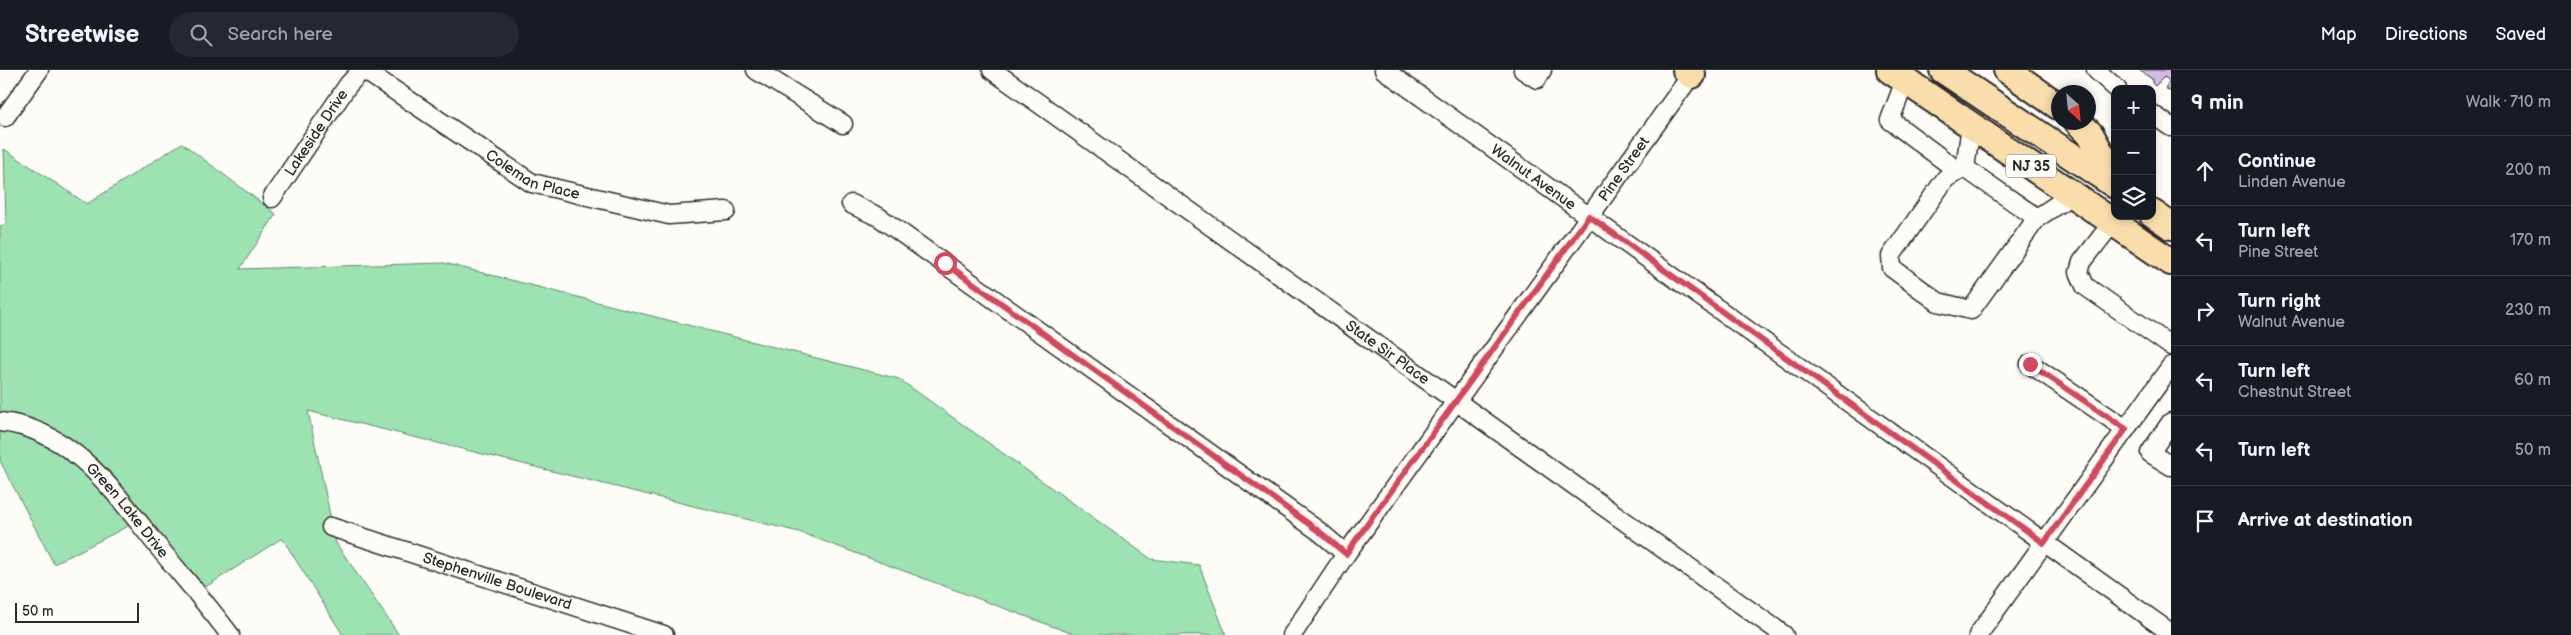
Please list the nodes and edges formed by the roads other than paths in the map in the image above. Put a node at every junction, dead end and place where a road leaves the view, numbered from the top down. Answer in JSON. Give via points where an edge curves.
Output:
{"nodes":[{"id":1,"x":39,"y":70,"type":"edge"},
{"id":2,"x":363,"y":70,"type":"edge"},
{"id":3,"x":756,"y":70,"type":"edge"},
{"id":4,"x":992,"y":70,"type":"edge"},
{"id":5,"x":1384,"y":70,"type":"edge"},
{"id":6,"x":1523,"y":70,"type":"edge"},
{"id":7,"x":1542,"y":70,"type":"edge"},
{"id":8,"x":1943,"y":70,"type":"edge"},
{"id":9,"x":2096,"y":70,"type":"edge"},
{"id":10,"x":1691,"y":72,"type":"edge"},
{"id":11,"x":2013,"y":72,"type":"edge"},
{"id":12,"x":1898,"y":75,"type":"edge"},
{"id":13,"x":2113,"y":85,"type":"edge"},
{"id":14,"x":2051,"y":101,"type":"edge"},
{"id":15,"x":5,"y":117,"type":"dead end"},
{"id":16,"x":2156,"y":117,"type":"edge"},
{"id":17,"x":843,"y":124,"type":"dead end"},
{"id":18,"x":1972,"y":126,"type":"junction"},
{"id":19,"x":2171,"y":127,"type":"edge"},
{"id":20,"x":2086,"y":130,"type":"edge"},
{"id":21,"x":1961,"y":169,"type":"junction"},
{"id":22,"x":2113,"y":175,"type":"edge"},
{"id":23,"x":2111,"y":182,"type":"edge"},
{"id":24,"x":2073,"y":194,"type":"junction"},
{"id":25,"x":272,"y":198,"type":"dead end"},
{"id":26,"x":851,"y":204,"type":"dead end"},
{"id":27,"x":726,"y":211,"type":"dead end"},
{"id":28,"x":1589,"y":216,"type":"junction"},
{"id":29,"x":2037,"y":218,"type":"junction"},
{"id":30,"x":2114,"y":222,"type":"junction"},
{"id":31,"x":2171,"y":262,"type":"edge"},
{"id":32,"x":2171,"y":346,"type":"edge"},
{"id":33,"x":2030,"y":364,"type":"dead end"},
{"id":34,"x":2171,"y":366,"type":"edge"},
{"id":35,"x":1456,"y":401,"type":"junction"},
{"id":36,"x":0,"y":422,"type":"edge"},
{"id":37,"x":2171,"y":422,"type":"edge"},
{"id":38,"x":2126,"y":429,"type":"junction"},
{"id":39,"x":2171,"y":466,"type":"edge"},
{"id":40,"x":330,"y":527,"type":"dead end"},
{"id":41,"x":2044,"y":543,"type":"junction"},
{"id":42,"x":1346,"y":554,"type":"junction"},
{"id":43,"x":2171,"y":633,"type":"edge"},
{"id":44,"x":230,"y":635,"type":"edge"},
{"id":45,"x":664,"y":635,"type":"edge"},
{"id":46,"x":1292,"y":635,"type":"edge"},
{"id":47,"x":1784,"y":635,"type":"edge"},
{"id":48,"x":1978,"y":635,"type":"edge"}],
"edges":[{"from":1,"to":15,"type":"street"},
{"from":2,"to":25,"type":"street","name":"Lakeside Drive","via":[[348,85]]},
{"from":2,"to":27,"type":"street","name":"Coleman Place","via":[[532,183],[669,215]]},
{"from":3,"to":17,"type":"street"},
{"from":4,"to":35,"type":"street","name":"State Sir Place"},
{"from":5,"to":28,"type":"street","name":"Walnut Avenue"},
{"from":6,"to":7,"type":"street","via":[[1536,79]]},
{"from":8,"to":23,"type":"highway","number":"NJ 35"},
{"from":9,"to":13,"type":"street"},
{"from":10,"to":28,"type":"street","name":"Pine Street"},
{"from":11,"to":14,"type":"highway"},
{"from":12,"to":18,"type":"highway","number":"NJ 35"},
{"from":12,"to":21,"type":"street","via":[[1890,120]]},
{"from":16,"to":19,"type":"street"},
{"from":18,"to":21,"type":"street"},
{"from":18,"to":24,"type":"highway","number":"NJ 35"},
{"from":20,"to":22,"type":"highway"},
{"from":21,"to":29,"type":"street"},
{"from":21,"to":29,"type":"street","via":[[1946,178],[1891,256],[1892,268],[1938,302],[1971,310]]},
{"from":24,"to":29,"type":"street"},
{"from":24,"to":30,"type":"highway","number":"NJ 35"},
{"from":26,"to":42,"type":"street","via":[[879,217],[945,263],[1320,532]]},
{"from":28,"to":35,"type":"street","name":"Pine Street"},
{"from":28,"to":41,"type":"street","name":"Walnut Avenue"},
{"from":30,"to":31,"type":"highway","number":"NJ 35"},
{"from":30,"to":32,"type":"street","via":[[2082,262],[2079,272],[2085,286]]},
{"from":33,"to":38,"type":"street"},
{"from":34,"to":38,"type":"street"},
{"from":35,"to":42,"type":"street","name":"Pine Street"},
{"from":35,"to":47,"type":"street","name":"State Sir Place"},
{"from":36,"to":44,"type":"street","name":"Green Lake Drive","via":[[21,425],[51,437],[78,455],[104,480]]},
{"from":37,"to":39,"type":"street","via":[[2150,453]]},
{"from":38,"to":41,"type":"street"},
{"from":40,"to":45,"type":"street","name":"Stephenville Boulevard"},
{"from":41,"to":43,"type":"street","name":"Walnut Avenue"},
{"from":41,"to":48,"type":"street"},
{"from":42,"to":46,"type":"street","name":"Pine Street"}]}
